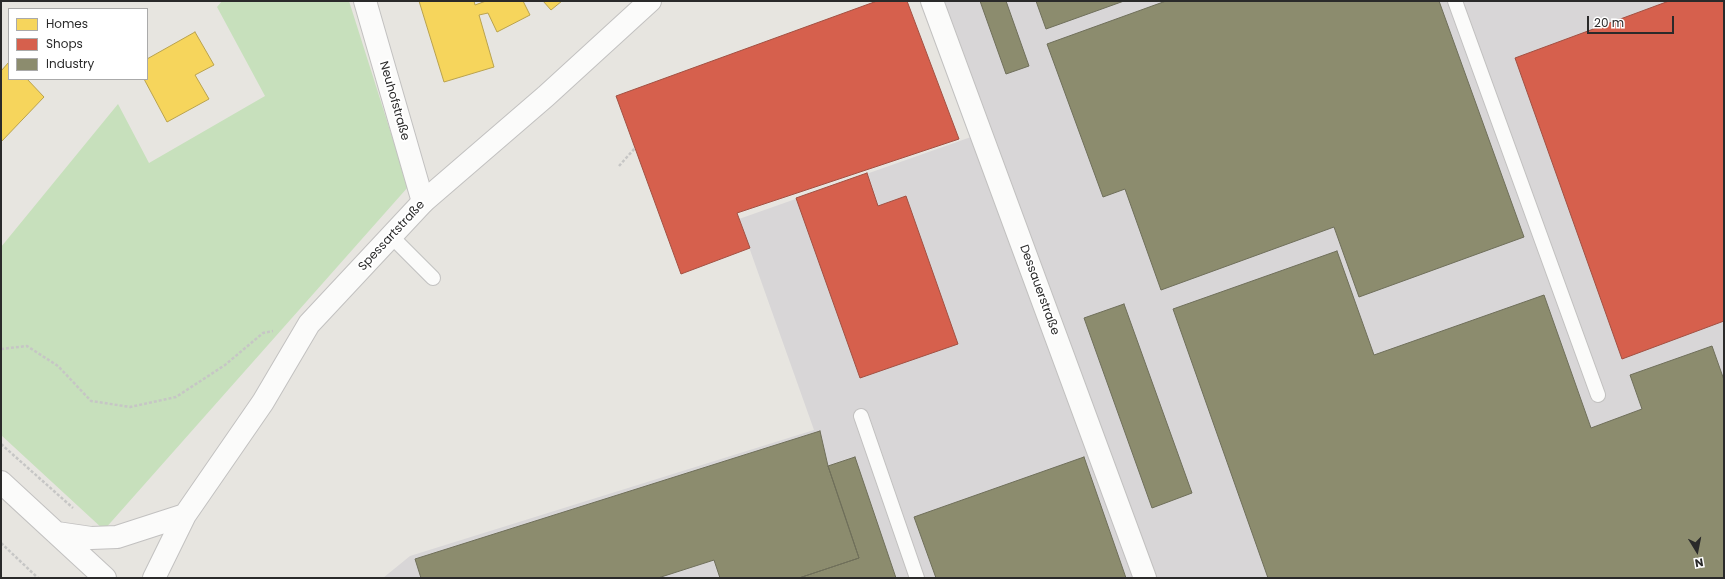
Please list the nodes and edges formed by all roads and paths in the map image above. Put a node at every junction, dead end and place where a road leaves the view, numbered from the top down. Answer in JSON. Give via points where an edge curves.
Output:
{"nodes":[{"id":1,"x":365,"y":1,"type":"edge"},
{"id":2,"x":650,"y":1,"type":"edge"},
{"id":3,"x":932,"y":1,"type":"edge"},
{"id":4,"x":1455,"y":1,"type":"edge"},
{"id":5,"x":635,"y":148,"type":"dead end"},
{"id":6,"x":619,"y":166,"type":"dead end"},
{"id":7,"x":423,"y":202,"type":"junction"},
{"id":8,"x":391,"y":236,"type":"junction"},
{"id":9,"x":433,"y":278,"type":"dead end"},
{"id":10,"x":309,"y":324,"type":"junction"},
{"id":11,"x":1,"y":348,"type":"edge"},
{"id":12,"x":1598,"y":395,"type":"dead end"},
{"id":13,"x":861,"y":416,"type":"dead end"},
{"id":14,"x":1,"y":482,"type":"edge"},
{"id":15,"x":185,"y":515,"type":"junction"},
{"id":16,"x":57,"y":533,"type":"junction"},
{"id":17,"x":1,"y":543,"type":"edge"},
{"id":18,"x":38,"y":578,"type":"edge"},
{"id":19,"x":105,"y":578,"type":"edge"},
{"id":20,"x":154,"y":578,"type":"edge"},
{"id":21,"x":917,"y":578,"type":"edge"},
{"id":22,"x":1145,"y":578,"type":"edge"}],
"edges":[{"from":1,"to":7,"type":"street","name":"Neuhofstraße"},
{"from":2,"to":7,"type":"street","name":"Spessartstraße","via":[[546,96]]},
{"from":3,"to":22,"type":"street","name":"Dessauerstraße"},
{"from":4,"to":12,"type":"lane"},
{"from":5,"to":6,"type":"path"},
{"from":7,"to":8,"type":"street","name":"Spessartstraße"},
{"from":8,"to":9,"type":"lane"},
{"from":8,"to":10,"type":"street","name":"Spessartstraße"},
{"from":10,"to":11,"type":"path","via":[[263,332],[225,365],[176,397],[130,407],[91,401],[58,366],[27,346]]},
{"from":10,"to":15,"type":"street","name":"Spessartstraße","via":[[263,402]]},
{"from":13,"to":21,"type":"lane"},
{"from":14,"to":16,"type":"street"},
{"from":15,"to":16,"type":"street","via":[[117,537],[91,538]]},
{"from":15,"to":20,"type":"street","name":"Spessartstraße"},
{"from":16,"to":19,"type":"street"},
{"from":17,"to":18,"type":"path"}]}
